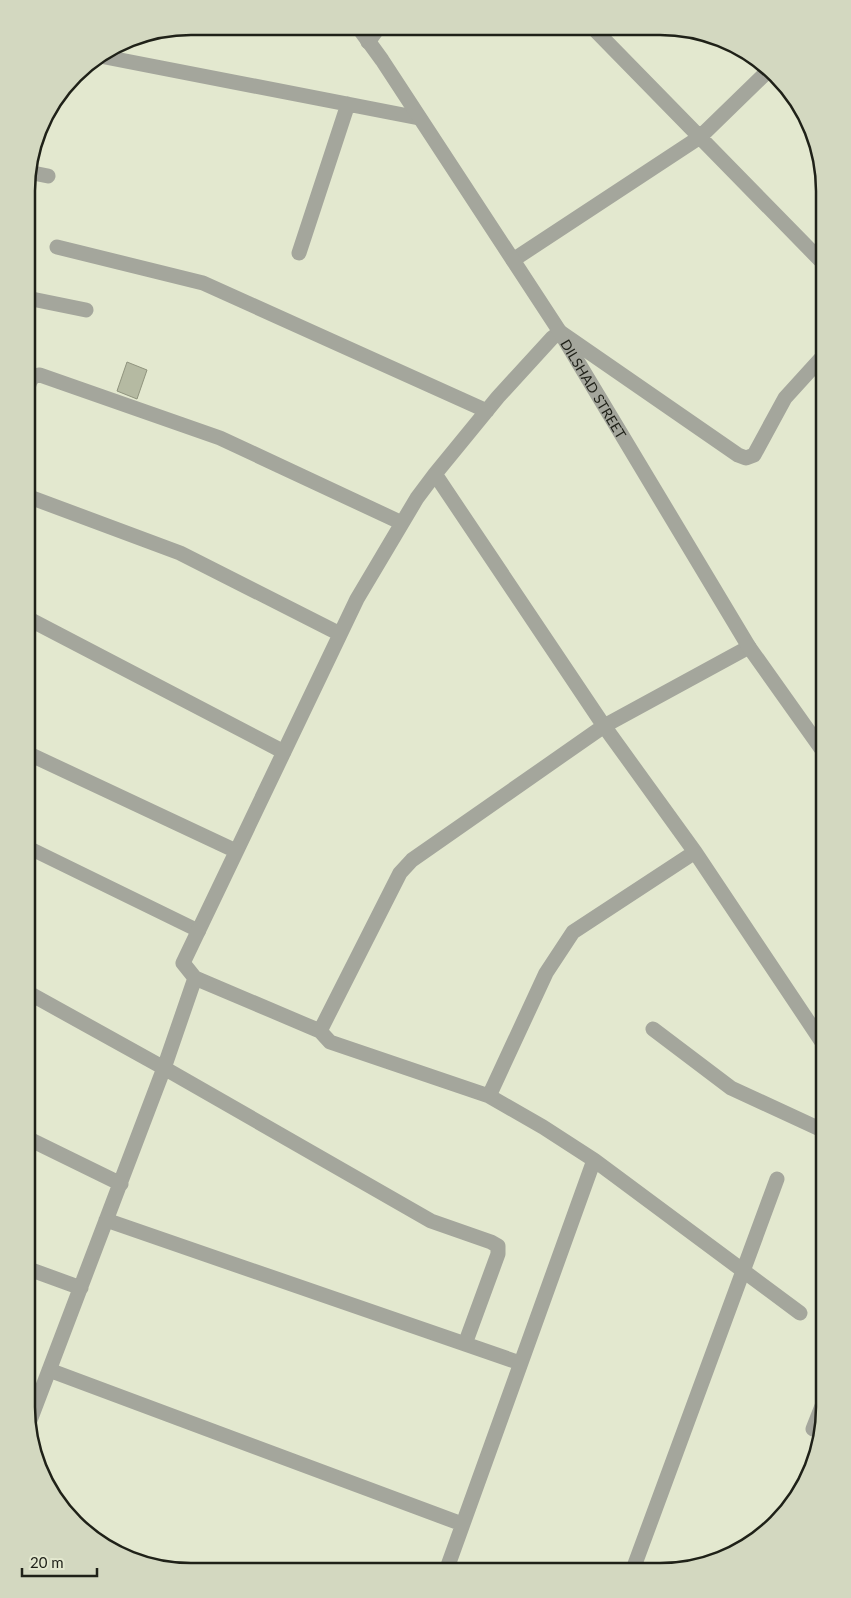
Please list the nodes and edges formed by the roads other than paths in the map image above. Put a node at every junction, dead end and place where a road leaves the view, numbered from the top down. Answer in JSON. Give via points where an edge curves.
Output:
{"nodes":[{"id":1,"x":363,"y":35,"type":"edge"},
{"id":2,"x":373,"y":35,"type":"edge"},
{"id":3,"x":600,"y":35,"type":"edge"},
{"id":4,"x":368,"y":42,"type":"junction"},
{"id":5,"x":110,"y":58,"type":"edge"},
{"id":6,"x":764,"y":75,"type":"edge"},
{"id":7,"x":348,"y":104,"type":"junction"},
{"id":8,"x":420,"y":118,"type":"junction"},
{"id":9,"x":700,"y":137,"type":"junction"},
{"id":10,"x":36,"y":174,"type":"edge"},
{"id":11,"x":48,"y":176,"type":"dead end"},
{"id":12,"x":57,"y":247,"type":"dead end"},
{"id":13,"x":300,"y":253,"type":"dead end"},
{"id":14,"x":816,"y":256,"type":"edge"},
{"id":15,"x":513,"y":260,"type":"junction"},
{"id":16,"x":35,"y":299,"type":"edge"},
{"id":17,"x":86,"y":310,"type":"dead end"},
{"id":18,"x":560,"y":332,"type":"junction"},
{"id":19,"x":816,"y":364,"type":"edge"},
{"id":20,"x":35,"y":376,"type":"edge"},
{"id":21,"x":487,"y":411,"type":"junction"},
{"id":22,"x":435,"y":474,"type":"junction"},
{"id":23,"x":35,"y":499,"type":"edge"},
{"id":24,"x":402,"y":523,"type":"junction"},
{"id":25,"x":35,"y":622,"type":"edge"},
{"id":26,"x":340,"y":634,"type":"junction"},
{"id":27,"x":749,"y":647,"type":"junction"},
{"id":28,"x":604,"y":726,"type":"junction"},
{"id":29,"x":816,"y":741,"type":"edge"},
{"id":30,"x":284,"y":752,"type":"junction"},
{"id":31,"x":35,"y":757,"type":"edge"},
{"id":32,"x":35,"y":851,"type":"edge"},
{"id":33,"x":236,"y":851,"type":"junction"},
{"id":34,"x":695,"y":852,"type":"junction"},
{"id":35,"x":199,"y":931,"type":"junction"},
{"id":36,"x":194,"y":978,"type":"junction"},
{"id":37,"x":35,"y":996,"type":"edge"},
{"id":38,"x":653,"y":1029,"type":"dead end"},
{"id":39,"x":320,"y":1031,"type":"junction"},
{"id":40,"x":816,"y":1033,"type":"edge"},
{"id":41,"x":164,"y":1068,"type":"junction"},
{"id":42,"x":489,"y":1096,"type":"junction"},
{"id":43,"x":816,"y":1125,"type":"edge"},
{"id":44,"x":35,"y":1142,"type":"edge"},
{"id":45,"x":594,"y":1160,"type":"junction"},
{"id":46,"x":777,"y":1179,"type":"dead end"},
{"id":47,"x":121,"y":1184,"type":"junction"},
{"id":48,"x":106,"y":1220,"type":"junction"},
{"id":49,"x":743,"y":1270,"type":"junction"},
{"id":50,"x":35,"y":1271,"type":"edge"},
{"id":51,"x":81,"y":1288,"type":"junction"},
{"id":52,"x":800,"y":1313,"type":"dead end"},
{"id":53,"x":465,"y":1344,"type":"junction"},
{"id":54,"x":520,"y":1363,"type":"junction"},
{"id":55,"x":49,"y":1370,"type":"junction"},
{"id":56,"x":35,"y":1407,"type":"edge"},
{"id":57,"x":815,"y":1421,"type":"edge"},
{"id":58,"x":812,"y":1429,"type":"dead end"},
{"id":59,"x":462,"y":1524,"type":"junction"},
{"id":60,"x":449,"y":1563,"type":"edge"},
{"id":61,"x":635,"y":1563,"type":"edge"}],
"edges":[{"from":1,"to":4,"type":"street","name":"DILSHAD STREET"},
{"from":2,"to":4,"type":"street"},
{"from":3,"to":9,"type":"street"},
{"from":4,"to":8,"type":"street","name":"DILSHAD STREET"},
{"from":5,"to":7,"type":"street"},
{"from":6,"to":9,"type":"street"},
{"from":7,"to":8,"type":"street"},
{"from":7,"to":13,"type":"street"},
{"from":8,"to":15,"type":"street","name":"DILSHAD STREET"},
{"from":9,"to":14,"type":"street"},
{"from":9,"to":15,"type":"street"},
{"from":10,"to":11,"type":"street"},
{"from":12,"to":21,"type":"street","via":[[203,283]]},
{"from":15,"to":18,"type":"street","name":"DILSHAD STREET"},
{"from":16,"to":17,"type":"street"},
{"from":18,"to":19,"type":"street","via":[[746,458],[754,455],[785,398]]},
{"from":18,"to":21,"type":"street"},
{"from":18,"to":27,"type":"street","name":"DILSHAD STREET"},
{"from":20,"to":24,"type":"street","via":[[220,438]]},
{"from":21,"to":22,"type":"street"},
{"from":22,"to":24,"type":"street"},
{"from":22,"to":28,"type":"street"},
{"from":23,"to":26,"type":"street","via":[[180,553]]},
{"from":24,"to":26,"type":"street"},
{"from":25,"to":30,"type":"street"},
{"from":26,"to":30,"type":"street"},
{"from":27,"to":28,"type":"street"},
{"from":27,"to":29,"type":"street","name":"DILSHAD STREET"},
{"from":28,"to":34,"type":"street"},
{"from":28,"to":39,"type":"street","via":[[412,860],[400,872]]},
{"from":30,"to":33,"type":"street"},
{"from":31,"to":33,"type":"street"},
{"from":32,"to":35,"type":"lane"},
{"from":33,"to":35,"type":"street"},
{"from":34,"to":40,"type":"street"},
{"from":34,"to":42,"type":"street","via":[[573,932],[546,974]]},
{"from":35,"to":36,"type":"street","via":[[183,963]]},
{"from":36,"to":39,"type":"street"},
{"from":36,"to":41,"type":"street"},
{"from":37,"to":41,"type":"street"},
{"from":38,"to":43,"type":"street","via":[[731,1088]]},
{"from":39,"to":42,"type":"street","via":[[330,1042]]},
{"from":41,"to":47,"type":"street"},
{"from":41,"to":53,"type":"street","via":[[431,1221],[498,1246],[498,1254]]},
{"from":42,"to":45,"type":"street"},
{"from":44,"to":47,"type":"street"},
{"from":45,"to":49,"type":"street"},
{"from":45,"to":54,"type":"street"},
{"from":46,"to":49,"type":"street"},
{"from":47,"to":48,"type":"street"},
{"from":48,"to":51,"type":"street"},
{"from":48,"to":53,"type":"street"},
{"from":49,"to":52,"type":"street"},
{"from":49,"to":61,"type":"street"},
{"from":50,"to":51,"type":"street"},
{"from":51,"to":55,"type":"street"},
{"from":53,"to":54,"type":"street"},
{"from":54,"to":59,"type":"street"},
{"from":55,"to":56,"type":"street"},
{"from":55,"to":59,"type":"street"},
{"from":57,"to":58,"type":"street"},
{"from":59,"to":60,"type":"street"}]}
